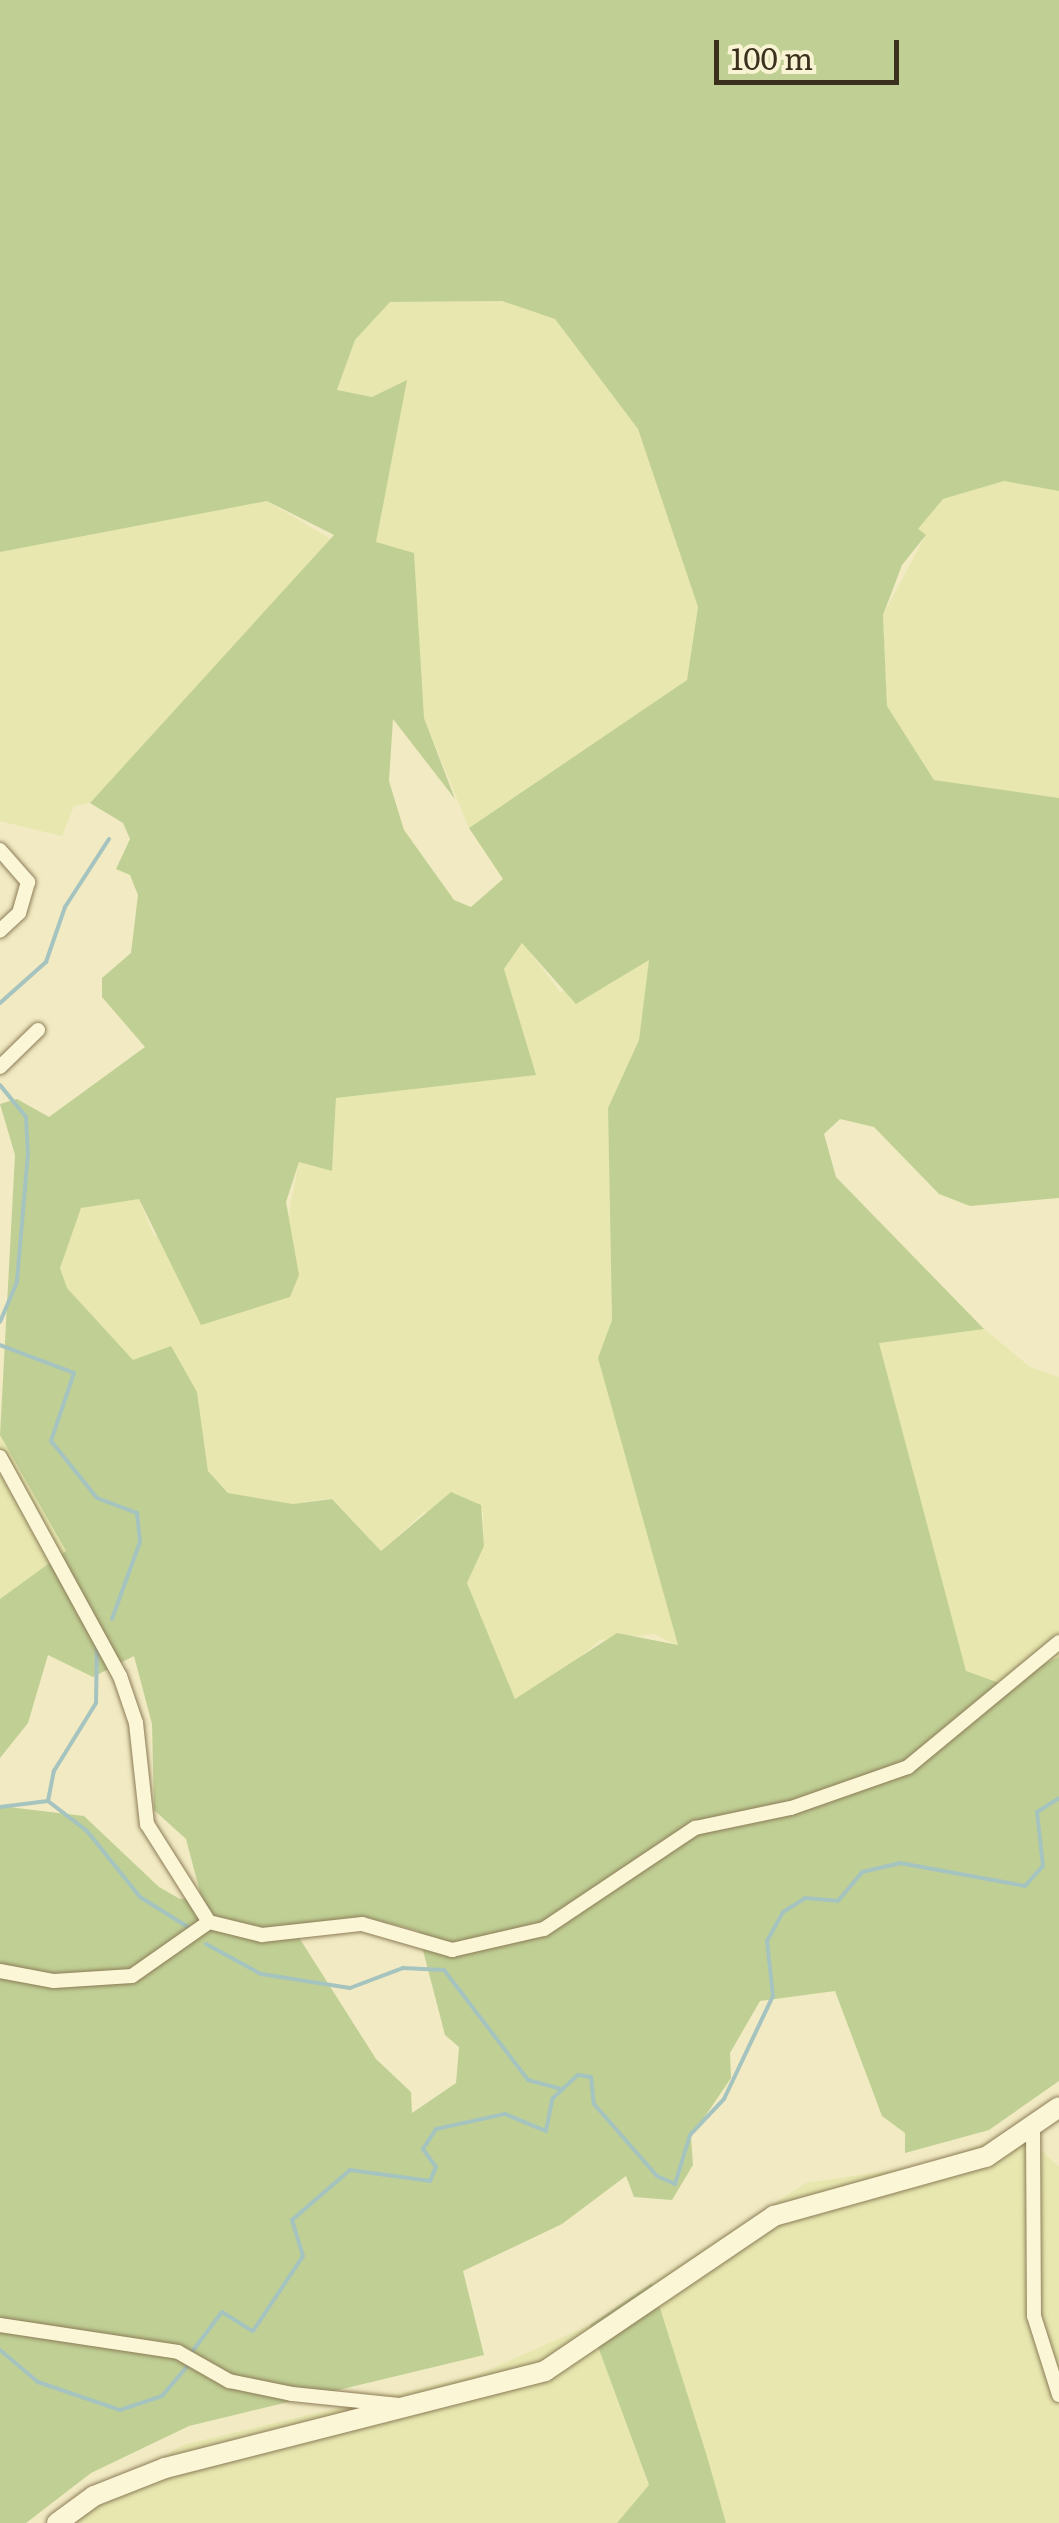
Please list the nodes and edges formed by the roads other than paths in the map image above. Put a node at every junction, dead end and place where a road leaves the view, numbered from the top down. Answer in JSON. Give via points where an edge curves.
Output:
{"nodes":[{"id":1,"x":0,"y":850,"type":"edge"},
{"id":2,"x":0,"y":930,"type":"edge"},
{"id":3,"x":38,"y":1030,"type":"dead end"},
{"id":4,"x":0,"y":1067,"type":"edge"},
{"id":5,"x":0,"y":1456,"type":"edge"},
{"id":6,"x":1059,"y":1642,"type":"edge"},
{"id":7,"x":209,"y":1922,"type":"junction"},
{"id":8,"x":0,"y":1971,"type":"edge"},
{"id":9,"x":1059,"y":2107,"type":"edge"},
{"id":10,"x":1033,"y":2129,"type":"junction"},
{"id":11,"x":0,"y":2325,"type":"edge"},
{"id":12,"x":1059,"y":2396,"type":"edge"},
{"id":13,"x":410,"y":2406,"type":"junction"},
{"id":14,"x":57,"y":2523,"type":"edge"}],
"edges":[{"from":1,"to":2,"type":"street","via":[[18,860],[28,882],[19,913]]},
{"from":3,"to":4,"type":"street"},
{"from":5,"to":7,"type":"street","via":[[120,1676],[136,1723],[143,1814]]},
{"from":6,"to":7,"type":"street","via":[[908,1767],[791,1808],[695,1828],[544,1929],[452,1950],[362,1924],[281,1936]]},
{"from":7,"to":8,"type":"street","via":[[132,1976],[54,1982]]},
{"from":9,"to":10,"type":"main road"},
{"from":10,"to":12,"type":"street","via":[[1032,2298]]},
{"from":10,"to":13,"type":"main road","via":[[950,2170],[802,2202],[545,2371]]},
{"from":11,"to":13,"type":"street","via":[[178,2352],[229,2381]]},
{"from":13,"to":14,"type":"main road","via":[[165,2468],[94,2496]]}]}
